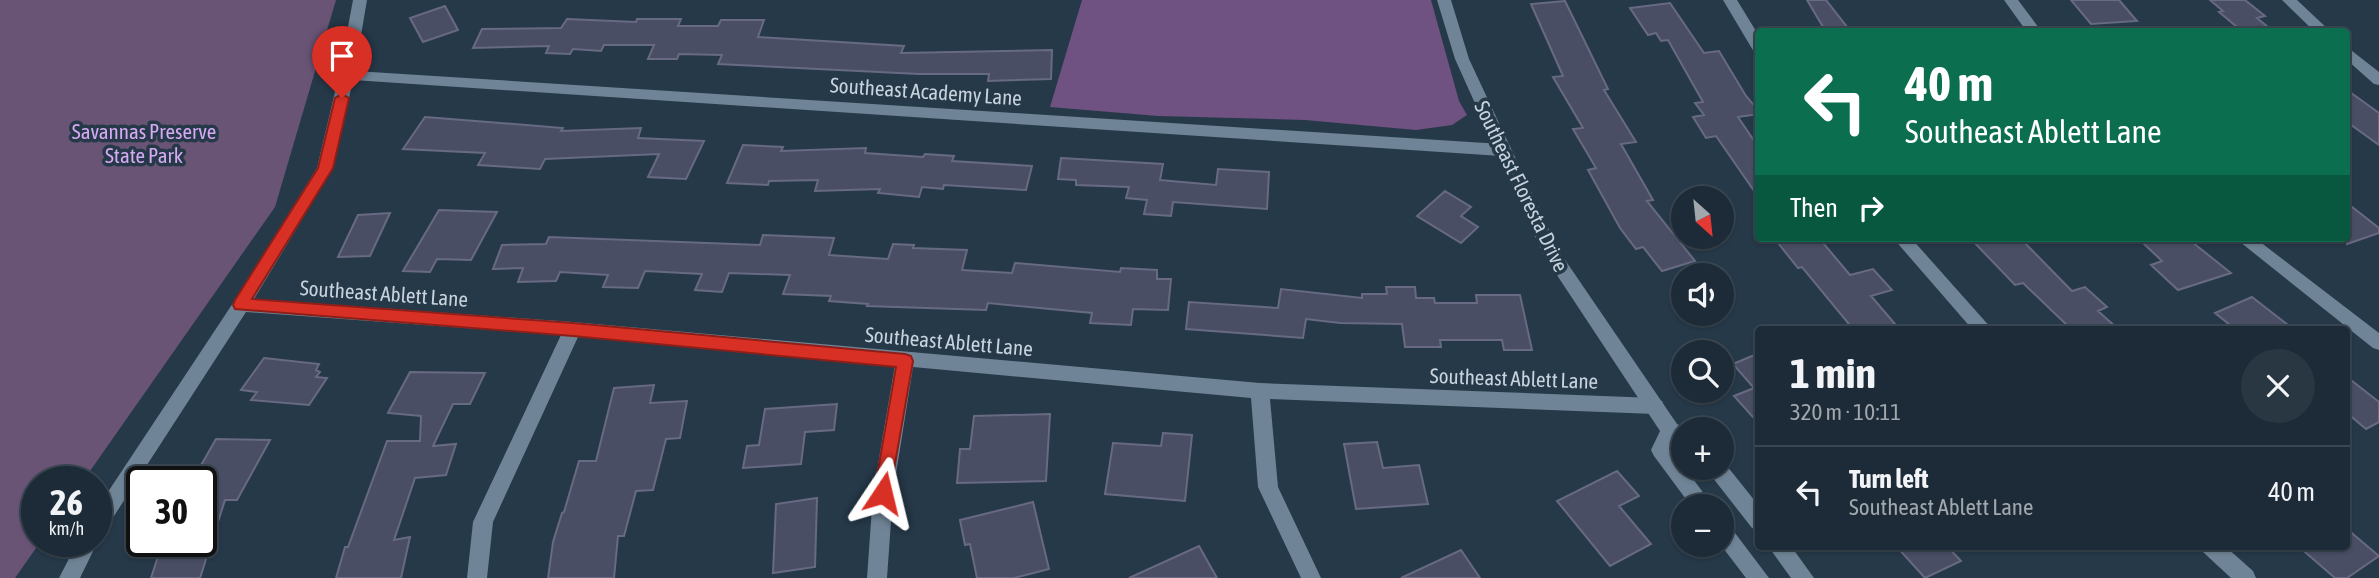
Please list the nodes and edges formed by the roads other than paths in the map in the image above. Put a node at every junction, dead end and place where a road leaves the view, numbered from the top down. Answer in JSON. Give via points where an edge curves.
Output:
{"nodes":[{"id":1,"x":360,"y":0,"type":"edge"},
{"id":2,"x":1444,"y":0,"type":"edge"},
{"id":3,"x":1730,"y":0,"type":"edge"},
{"id":4,"x":2011,"y":0,"type":"edge"},
{"id":5,"x":2290,"y":0,"type":"edge"},
{"id":6,"x":2032,"y":28,"type":"edge"},
{"id":7,"x":2320,"y":28,"type":"edge"},
{"id":8,"x":1755,"y":42,"type":"edge"},
{"id":9,"x":2350,"y":55,"type":"edge"},
{"id":10,"x":348,"y":75,"type":"junction"},
{"id":11,"x":2379,"y":80,"type":"edge"},
{"id":12,"x":1501,"y":150,"type":"junction"},
{"id":13,"x":1904,"y":242,"type":"edge"},
{"id":14,"x":2248,"y":242,"type":"edge"},
{"id":15,"x":241,"y":305,"type":"junction"},
{"id":16,"x":1980,"y":326,"type":"edge"},
{"id":17,"x":573,"y":329,"type":"junction"},
{"id":18,"x":2379,"y":343,"type":"edge"},
{"id":19,"x":905,"y":361,"type":"junction"},
{"id":20,"x":1260,"y":391,"type":"junction"},
{"id":21,"x":1655,"y":406,"type":"junction"},
{"id":22,"x":1671,"y":426,"type":"edge"},
{"id":23,"x":1671,"y":439,"type":"edge"},
{"id":24,"x":1671,"y":463,"type":"edge"},
{"id":25,"x":1726,"y":480,"type":"edge"},
{"id":26,"x":112,"y":503,"type":"edge"},
{"id":27,"x":1755,"y":517,"type":"edge"},
{"id":28,"x":1734,"y":546,"type":"edge"},
{"id":29,"x":1781,"y":550,"type":"edge"},
{"id":30,"x":2214,"y":550,"type":"edge"},
{"id":31,"x":80,"y":557,"type":"edge"},
{"id":32,"x":69,"y":578,"type":"edge"},
{"id":33,"x":477,"y":578,"type":"edge"},
{"id":34,"x":877,"y":578,"type":"edge"},
{"id":35,"x":1311,"y":578,"type":"edge"},
{"id":36,"x":1759,"y":578,"type":"edge"},
{"id":37,"x":1804,"y":578,"type":"edge"},
{"id":38,"x":2246,"y":578,"type":"edge"}],
"edges":[{"from":1,"to":10,"type":"street"},
{"from":2,"to":12,"type":"street","name":"Southeast Floresta Drive","via":[[1462,59]]},
{"from":3,"to":8,"type":"street"},
{"from":4,"to":6,"type":"street"},
{"from":5,"to":7,"type":"street"},
{"from":9,"to":11,"type":"street"},
{"from":10,"to":12,"type":"street","name":"Southeast Academy Lane"},
{"from":10,"to":15,"type":"street","via":[[325,168]]},
{"from":12,"to":21,"type":"street","name":"Southeast Floresta Drive","via":[[1552,254]]},
{"from":13,"to":16,"type":"street"},
{"from":14,"to":18,"type":"street"},
{"from":15,"to":17,"type":"street","name":"Southeast Ablett Lane"},
{"from":15,"to":26,"type":"street"},
{"from":17,"to":19,"type":"street","name":"Southeast Ablett Lane"},
{"from":17,"to":33,"type":"street","via":[[483,522]]},
{"from":19,"to":20,"type":"street","name":"Southeast Ablett Lane"},
{"from":19,"to":34,"type":"street","via":[[883,493]]},
{"from":20,"to":21,"type":"street","name":"Southeast Ablett Lane"},
{"from":20,"to":35,"type":"street","via":[[1268,487]]},
{"from":21,"to":22,"type":"street","name":"Southeast Floresta Drive"},
{"from":23,"to":24,"type":"street","name":"Southeast Floresta Drive","via":[[1661,450]]},
{"from":25,"to":27,"type":"street"},
{"from":28,"to":36,"type":"street"},
{"from":29,"to":37,"type":"street"},
{"from":30,"to":38,"type":"street"},
{"from":31,"to":32,"type":"street"}]}
